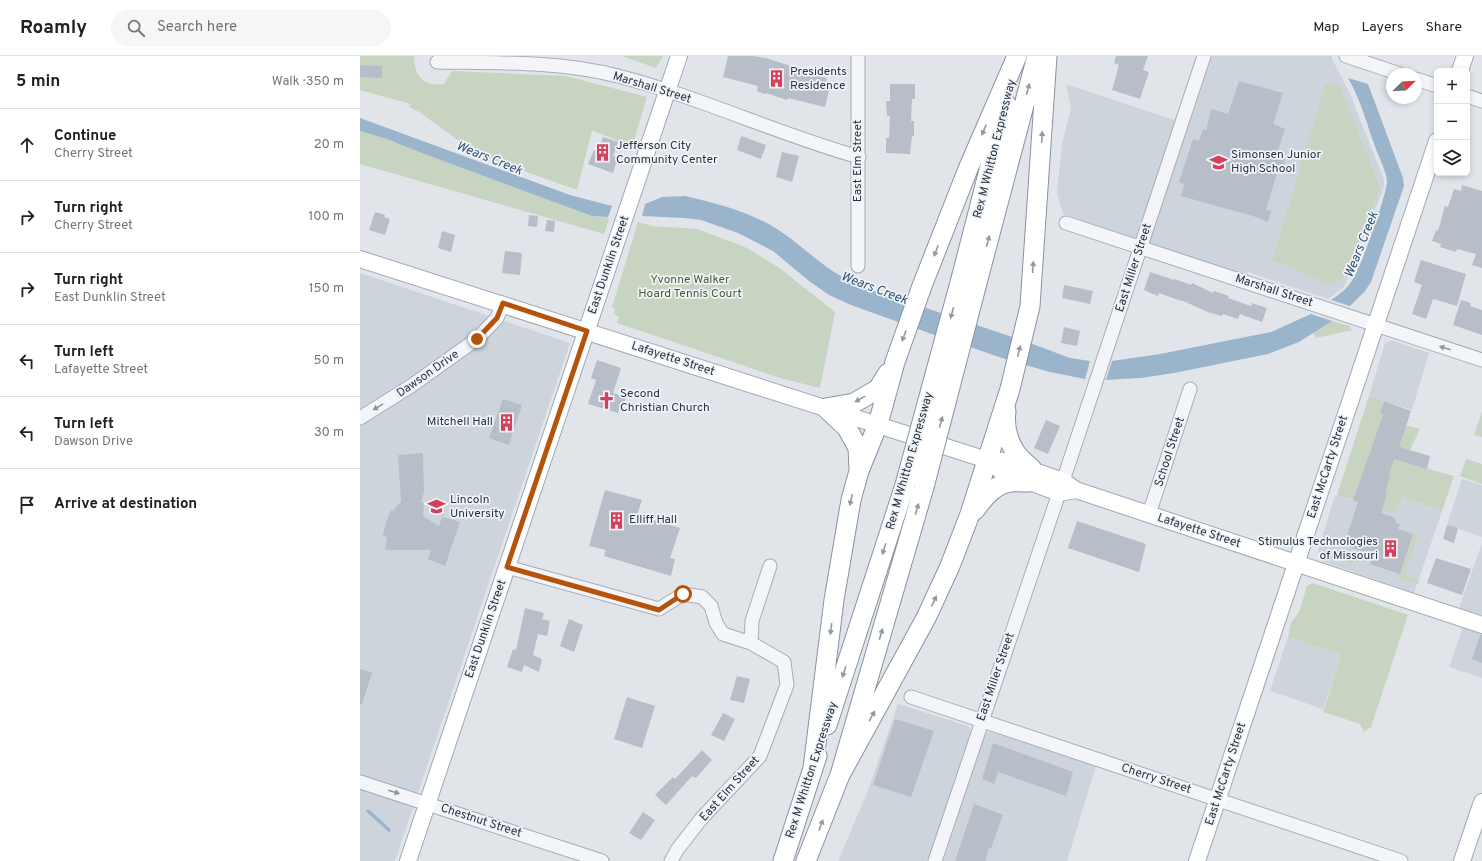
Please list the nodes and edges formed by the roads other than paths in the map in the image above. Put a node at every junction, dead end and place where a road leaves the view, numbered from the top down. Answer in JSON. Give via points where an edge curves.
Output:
{"nodes":[{"id":1,"x":679,"y":56,"type":"edge"},
{"id":2,"x":858,"y":56,"type":"edge"},
{"id":3,"x":1017,"y":56,"type":"edge"},
{"id":4,"x":1037,"y":56,"type":"edge"},
{"id":5,"x":1047,"y":56,"type":"edge"},
{"id":6,"x":1204,"y":56,"type":"edge"},
{"id":7,"x":1346,"y":56,"type":"edge"},
{"id":8,"x":1465,"y":56,"type":"edge"},
{"id":9,"x":437,"y":62,"type":"dead end"},
{"id":10,"x":1461,"y":68,"type":"edge"},
{"id":11,"x":1386,"y":69,"type":"edge"},
{"id":12,"x":1422,"y":81,"type":"edge"},
{"id":13,"x":1434,"y":85,"type":"edge"},
{"id":14,"x":668,"y":91,"type":"junction"},
{"id":15,"x":1470,"y":97,"type":"edge"},
{"id":16,"x":1482,"y":101,"type":"edge"},
{"id":17,"x":1434,"y":150,"type":"edge"},
{"id":18,"x":859,"y":157,"type":"junction"},
{"id":19,"x":1066,"y":223,"type":"dead end"},
{"id":20,"x":1140,"y":248,"type":"junction"},
{"id":21,"x":360,"y":259,"type":"edge"},
{"id":22,"x":858,"y":266,"type":"dead end"},
{"id":23,"x":970,"y":277,"type":"junction"},
{"id":24,"x":503,"y":303,"type":"junction"},
{"id":25,"x":1375,"y":325,"type":"junction"},
{"id":26,"x":587,"y":331,"type":"junction"},
{"id":27,"x":1482,"y":360,"type":"edge"},
{"id":28,"x":895,"y":362,"type":"junction"},
{"id":29,"x":1190,"y":389,"type":"dead end"},
{"id":30,"x":1009,"y":393,"type":"junction"},
{"id":31,"x":826,"y":408,"type":"junction"},
{"id":32,"x":360,"y":418,"type":"edge"},
{"id":33,"x":878,"y":424,"type":"junction"},
{"id":34,"x":987,"y":460,"type":"junction"},
{"id":35,"x":859,"y":472,"type":"junction"},
{"id":36,"x":1030,"y":476,"type":"junction"},
{"id":37,"x":1066,"y":488,"type":"junction"},
{"id":38,"x":1149,"y":514,"type":"junction"},
{"id":39,"x":967,"y":522,"type":"junction"},
{"id":40,"x":1296,"y":563,"type":"junction"},
{"id":41,"x":770,"y":566,"type":"dead end"},
{"id":42,"x":507,"y":567,"type":"junction"},
{"id":43,"x":1482,"y":625,"type":"edge"},
{"id":44,"x":751,"y":643,"type":"junction"},
{"id":45,"x":911,"y":697,"type":"dead end"},
{"id":46,"x":982,"y":720,"type":"junction"},
{"id":47,"x":813,"y":768,"type":"junction"},
{"id":48,"x":840,"y":775,"type":"junction"},
{"id":49,"x":360,"y":782,"type":"edge"},
{"id":50,"x":1217,"y":799,"type":"junction"},
{"id":51,"x":1482,"y":802,"type":"edge"},
{"id":52,"x":428,"y":803,"type":"junction"},
{"id":53,"x":408,"y":861,"type":"edge"},
{"id":54,"x":602,"y":861,"type":"edge"},
{"id":55,"x":671,"y":861,"type":"edge"},
{"id":56,"x":783,"y":861,"type":"edge"},
{"id":57,"x":806,"y":861,"type":"edge"},
{"id":58,"x":935,"y":861,"type":"edge"},
{"id":59,"x":1197,"y":861,"type":"edge"},
{"id":60,"x":1401,"y":861,"type":"edge"},
{"id":61,"x":1462,"y":861,"type":"edge"}],
"edges":[{"from":1,"to":14,"type":"main road","name":"East Dunklin Street"},
{"from":2,"to":18,"type":"street","name":"East Elm Street"},
{"from":3,"to":23,"type":"highway","name":"Rex M Whitton Expressway"},
{"from":3,"to":28,"type":"highway","one_way":true,"via":[[968,169]]},
{"from":23,"to":4,"type":"highway","name":"Rex M Whitton Expressway","one_way":true},
{"from":30,"to":5,"type":"highway","one_way":true,"via":[[1030,306]]},
{"from":6,"to":20,"type":"street","name":"East Miller Street"},
{"from":7,"to":11,"type":"street"},
{"from":8,"to":10,"type":"main road"},
{"from":9,"to":14,"type":"street","name":"Marshall Street","via":[[573,68],[617,76]]},
{"from":12,"to":13,"type":"street"},
{"from":14,"to":18,"type":"street","name":"Marshall Street"},
{"from":14,"to":26,"type":"main road","name":"East Dunklin Street"},
{"from":15,"to":16,"type":"street"},
{"from":17,"to":25,"type":"main road","name":"East McCarty Street"},
{"from":18,"to":22,"type":"street","name":"East Elm Street"},
{"from":19,"to":20,"type":"street","name":"Marshall Street"},
{"from":20,"to":25,"type":"street","name":"Marshall Street"},
{"from":20,"to":37,"type":"street","name":"East Miller Street"},
{"from":21,"to":24,"type":"main road","name":"Lafayette Street"},
{"from":23,"to":47,"type":"highway","name":"Rex M Whitton Expressway","one_way":true,"bridge":true},
{"from":48,"to":23,"type":"highway","name":"Rex M Whitton Expressway","one_way":true,"bridge":true,"via":[[924,487]]},
{"from":24,"to":26,"type":"main road","name":"Lafayette Street"},
{"from":24,"to":32,"type":"street","name":"Dawson Drive","one_way":true,"via":[[497,318],[477,339],[411,386]]},
{"from":27,"to":25,"type":"street","name":"Marshall Street","one_way":true},
{"from":25,"to":40,"type":"main road","name":"East McCarty Street"},
{"from":26,"to":31,"type":"main road","name":"Lafayette Street"},
{"from":26,"to":42,"type":"main road","name":"East Dunklin Street"},
{"from":28,"to":31,"type":"highway","one_way":true,"via":[[878,390],[854,403]]},
{"from":28,"to":33,"type":"highway"},
{"from":29,"to":38,"type":"street","name":"School Street"},
{"from":30,"to":34,"type":"highway"},
{"from":30,"to":36,"type":"highway","via":[[1004,421],[1008,437]]},
{"from":31,"to":33,"type":"main road","name":"Lafayette Street"},
{"from":31,"to":35,"type":"highway","via":[[848,428],[858,448]]},
{"from":33,"to":34,"type":"main road","name":"Lafayette Street"},
{"from":33,"to":35,"type":"highway"},
{"from":34,"to":36,"type":"main road","name":"Lafayette Street","via":[[1006,460]]},
{"from":34,"to":39,"type":"highway"},
{"from":35,"to":47,"type":"highway","one_way":true,"via":[[851,500],[834,600]]},
{"from":36,"to":37,"type":"main road","name":"Lafayette Street"},
{"from":36,"to":39,"type":"highway","via":[[1005,483],[989,493]]},
{"from":37,"to":38,"type":"main road","name":"Lafayette Street"},
{"from":37,"to":46,"type":"street","name":"East Miller Street"},
{"from":38,"to":40,"type":"main road","name":"Lafayette Street"},
{"from":48,"to":39,"type":"highway","one_way":true,"via":[[926,618]]},
{"from":40,"to":43,"type":"main road","name":"Lafayette Street"},
{"from":40,"to":50,"type":"main road","name":"East McCarty Street"},
{"from":41,"to":44,"type":"street","via":[[752,621]]},
{"from":42,"to":44,"type":"street","via":[[659,610],[683,594],[702,596],[711,606],[723,634]]},
{"from":42,"to":52,"type":"main road","name":"East Dunklin Street"},
{"from":44,"to":55,"type":"street","name":"East Elm Street","via":[[784,662],[787,685],[760,756],[701,819]]},
{"from":45,"to":46,"type":"street","name":"Cherry Street"},
{"from":46,"to":50,"type":"street","name":"Cherry Street"},
{"from":46,"to":58,"type":"street","name":"East Miller Street"},
{"from":47,"to":56,"type":"highway","name":"Rex M Whitton Expressway"},
{"from":57,"to":48,"type":"highway","name":"Rex M Whitton Expressway","one_way":true},
{"from":49,"to":52,"type":"street","name":"Chestnut Street","one_way":true},
{"from":50,"to":59,"type":"main road","name":"East McCarty Street"},
{"from":50,"to":60,"type":"street","name":"Cherry Street"},
{"from":51,"to":61,"type":"main road"},
{"from":52,"to":53,"type":"main road","name":"East Dunklin Street"},
{"from":52,"to":54,"type":"street","name":"Chestnut Street"}]}
